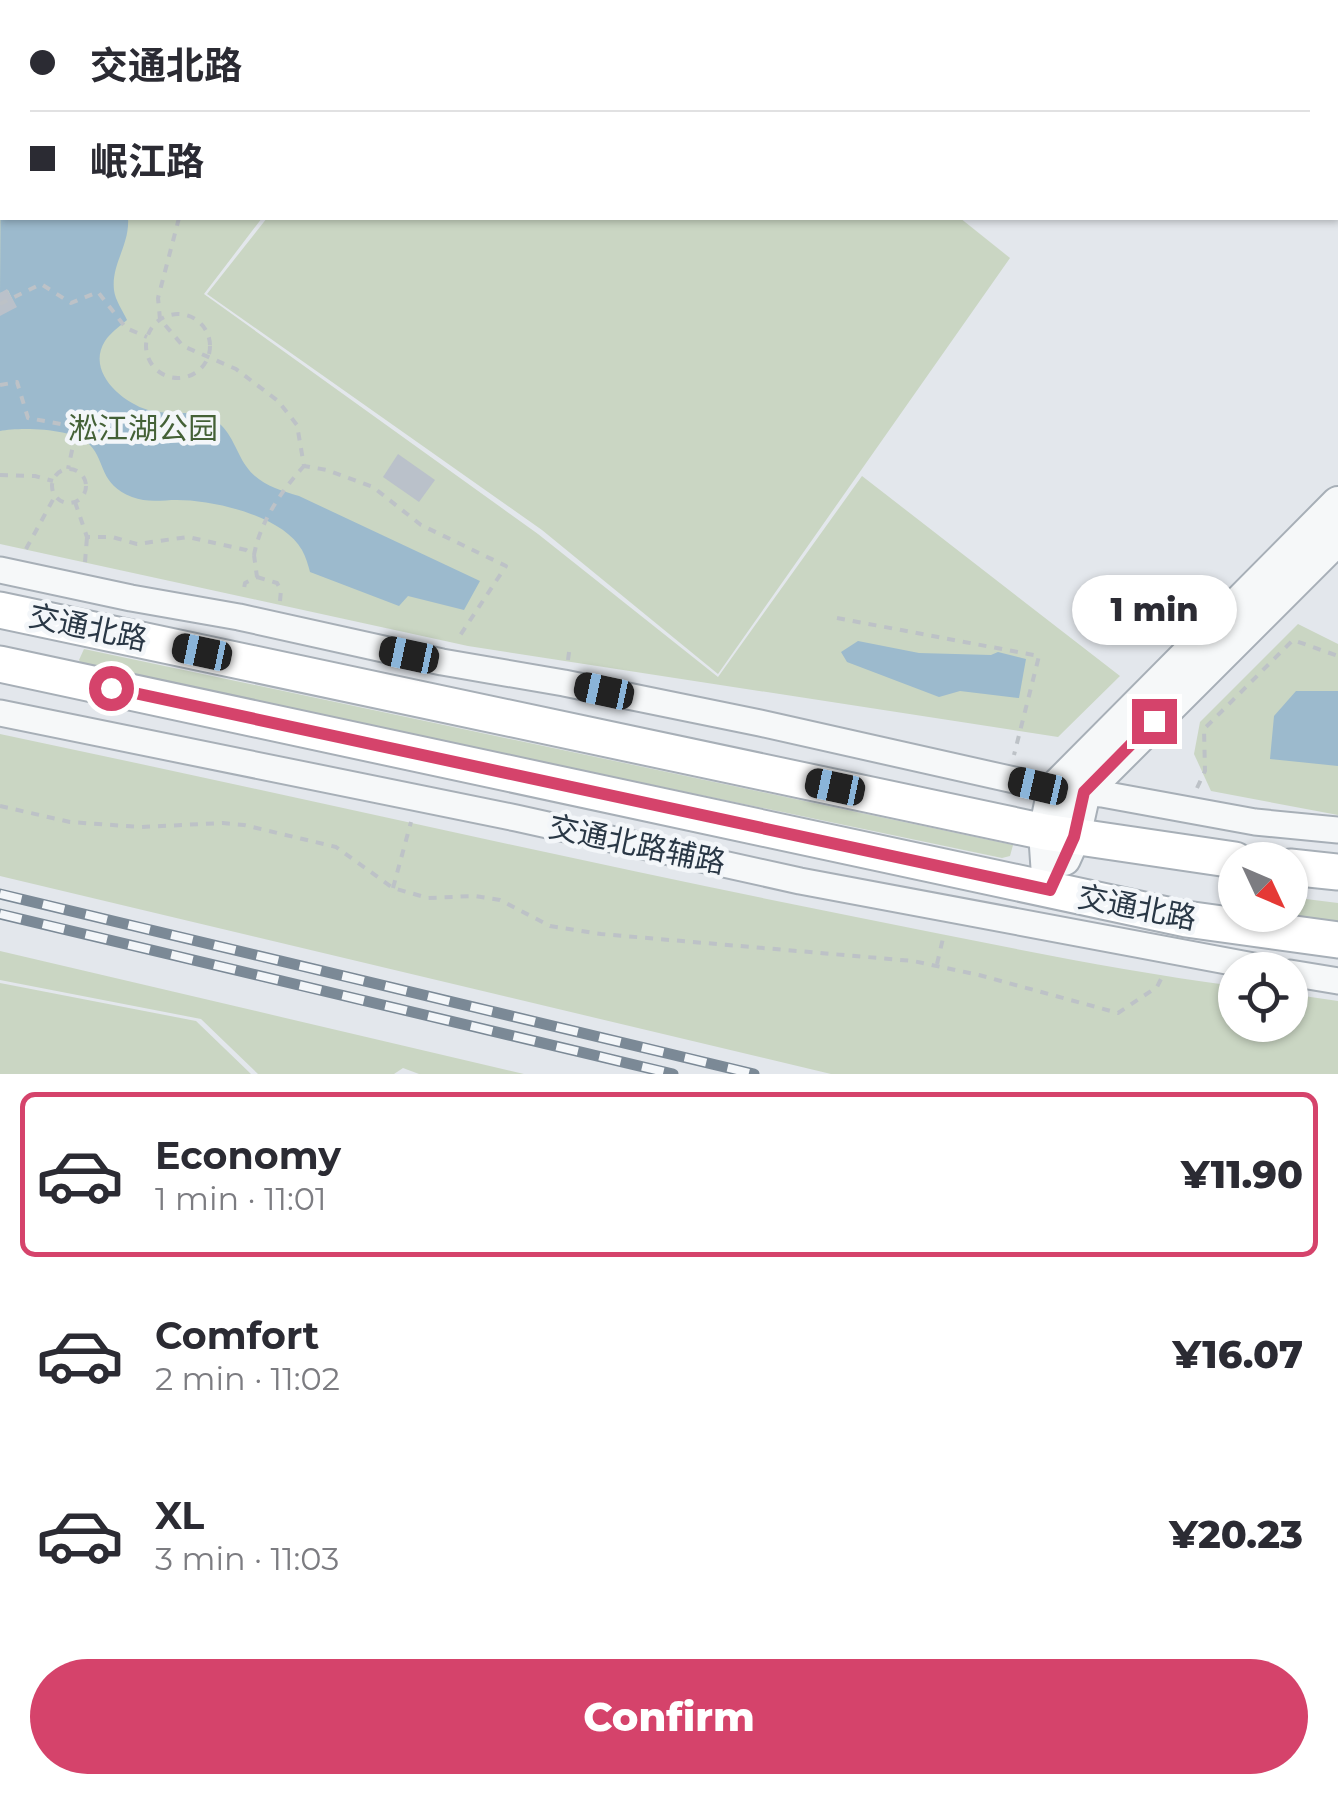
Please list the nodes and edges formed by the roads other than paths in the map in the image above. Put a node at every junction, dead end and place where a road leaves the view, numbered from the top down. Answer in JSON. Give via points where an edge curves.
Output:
{"nodes":[{"id":1,"x":1338,"y":503,"type":"edge"},
{"id":2,"x":1338,"y":538,"type":"edge"},
{"id":3,"x":9,"y":572,"type":"edge"},
{"id":4,"x":0,"y":610,"type":"edge"},
{"id":5,"x":0,"y":664,"type":"edge"},
{"id":6,"x":0,"y":712,"type":"edge"},
{"id":7,"x":1069,"y":790,"type":"junction"},
{"id":8,"x":1338,"y":830,"type":"edge"},
{"id":9,"x":1060,"y":834,"type":"junction"},
{"id":10,"x":1218,"y":857,"type":"edge"},
{"id":11,"x":1308,"y":868,"type":"edge"},
{"id":12,"x":1338,"y":872,"type":"edge"},
{"id":13,"x":1050,"y":890,"type":"junction"},
{"id":14,"x":1338,"y":940,"type":"edge"},
{"id":15,"x":1218,"y":959,"type":"edge"},
{"id":16,"x":1308,"y":976,"type":"edge"},
{"id":17,"x":1338,"y":981,"type":"edge"}],
"edges":[{"from":1,"to":7,"type":"street"},
{"from":2,"to":7,"type":"street"},
{"from":3,"to":7,"type":"street"},
{"from":4,"to":9,"type":"main road","name":"交通北路"},
{"from":5,"to":13,"type":"main road","name":"交通北路"},
{"from":6,"to":15,"type":"street","name":"交通北路辅路"},
{"from":7,"to":8,"type":"street"},
{"from":7,"to":9,"type":"street"},
{"from":9,"to":10,"type":"main road","name":"交通北路"},
{"from":9,"to":13,"type":"street"},
{"from":11,"to":12,"type":"main road"},
{"from":13,"to":14,"type":"main road","name":"交通北路","via":[[1186,919]]},
{"from":16,"to":17,"type":"street"}]}
